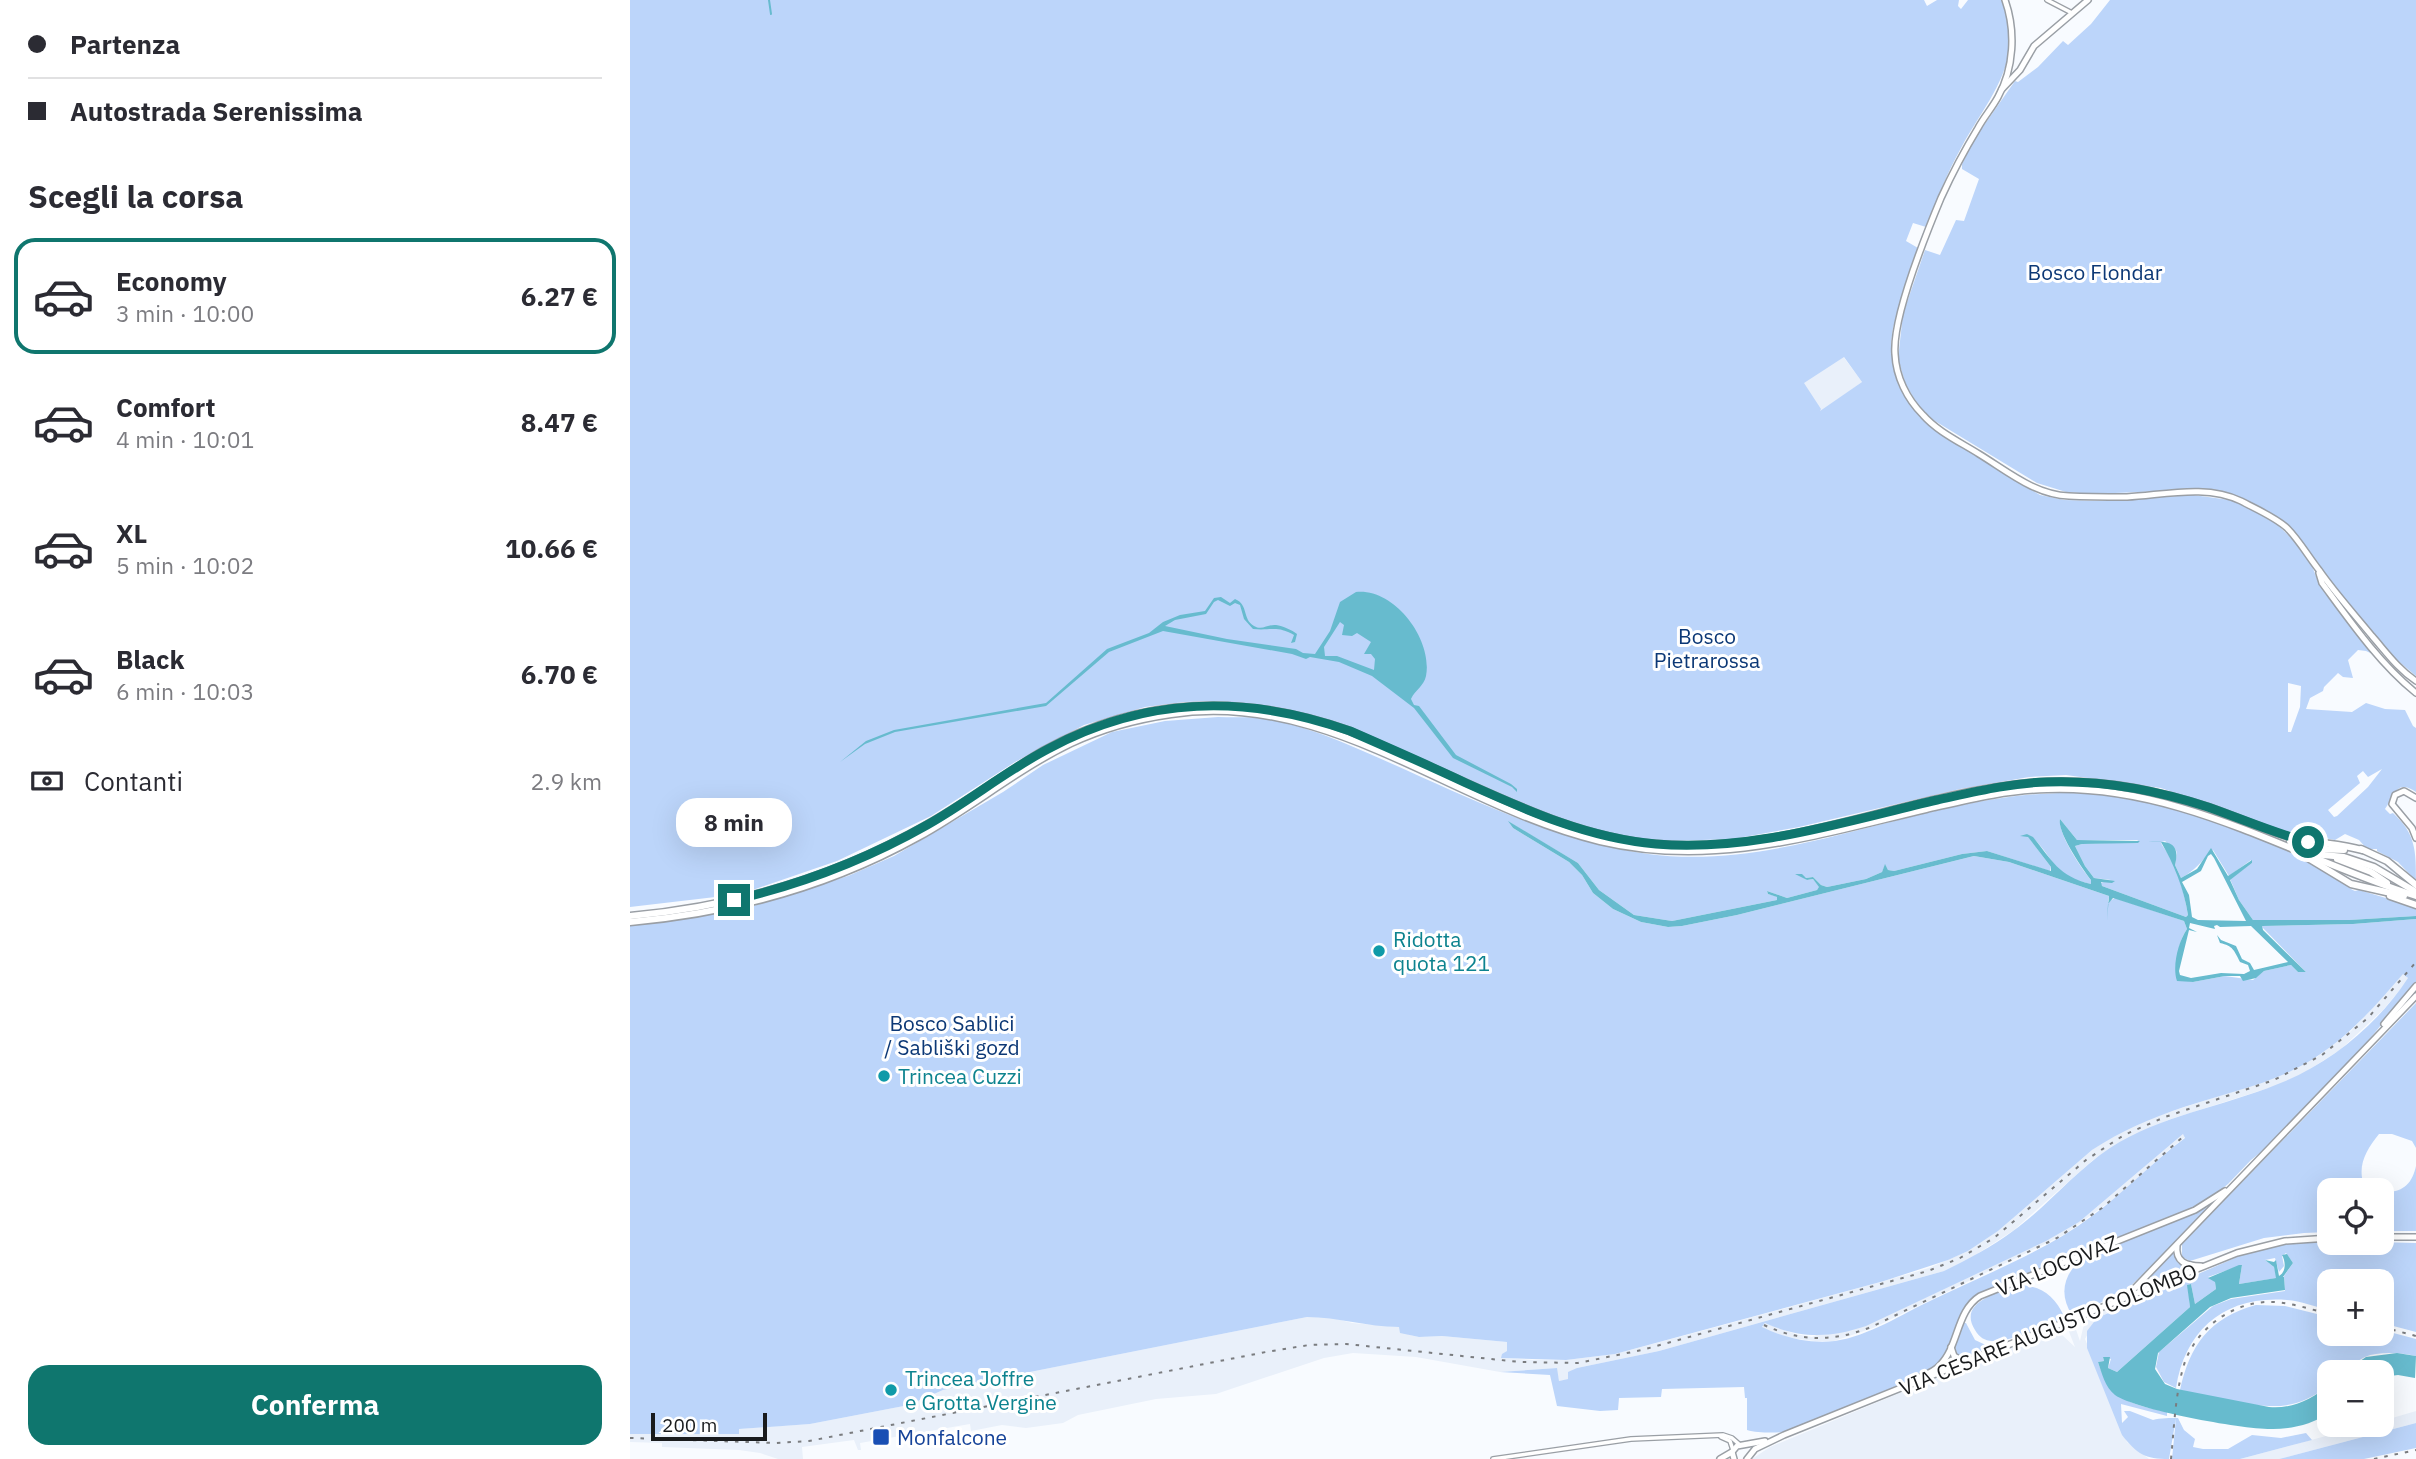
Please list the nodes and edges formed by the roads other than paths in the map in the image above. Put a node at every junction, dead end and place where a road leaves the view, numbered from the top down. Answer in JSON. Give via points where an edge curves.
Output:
{"nodes":[{"id":1,"x":2005,"y":0,"type":"edge"},
{"id":2,"x":2047,"y":0,"type":"edge"},
{"id":3,"x":2088,"y":0,"type":"edge"},
{"id":4,"x":2072,"y":13,"type":"junction"},
{"id":5,"x":2002,"y":89,"type":"junction"},
{"id":6,"x":2319,"y":570,"type":"junction"},
{"id":7,"x":2416,"y":681,"type":"edge"},
{"id":8,"x":2416,"y":692,"type":"edge"},
{"id":9,"x":2416,"y":797,"type":"edge"},
{"id":10,"x":2416,"y":838,"type":"edge"},
{"id":11,"x":2291,"y":849,"type":"junction"},
{"id":12,"x":2363,"y":884,"type":"junction"},
{"id":13,"x":2416,"y":885,"type":"edge"},
{"id":14,"x":2376,"y":890,"type":"junction"},
{"id":15,"x":2416,"y":895,"type":"edge"},
{"id":16,"x":2416,"y":905,"type":"edge"},
{"id":17,"x":630,"y":916,"type":"edge"},
{"id":18,"x":630,"y":922,"type":"edge"},
{"id":19,"x":2416,"y":986,"type":"edge"},
{"id":20,"x":2416,"y":996,"type":"edge"},
{"id":21,"x":2367,"y":1046,"type":"junction"},
{"id":22,"x":2243,"y":1175,"type":"junction"},
{"id":23,"x":2394,"y":1237,"type":"edge"},
{"id":24,"x":2416,"y":1237,"type":"edge"},
{"id":25,"x":2317,"y":1239,"type":"edge"},
{"id":26,"x":2177,"y":1245,"type":"junction"},
{"id":27,"x":2204,"y":1266,"type":"junction"},
{"id":28,"x":2126,"y":1297,"type":"junction"},
{"id":29,"x":1951,"y":1347,"type":"junction"},
{"id":30,"x":1965,"y":1362,"type":"junction"},
{"id":31,"x":1903,"y":1387,"type":"junction"},
{"id":32,"x":1719,"y":1436,"type":"junction"},
{"id":33,"x":1772,"y":1440,"type":"junction"},
{"id":34,"x":1742,"y":1445,"type":"junction"},
{"id":35,"x":1733,"y":1454,"type":"edge"},
{"id":36,"x":1748,"y":1458,"type":"edge"},
{"id":37,"x":1493,"y":1459,"type":"edge"},
{"id":38,"x":1720,"y":1459,"type":"edge"}],
"edges":[{"from":1,"to":5,"type":"main road","via":[[2012,42]]},
{"from":2,"to":4,"type":"street"},
{"from":3,"to":4,"type":"main road"},
{"from":4,"to":5,"type":"main road","via":[[2034,46]]},
{"from":5,"to":6,"type":"main road","via":[[1954,172],[1898,322],[1895,355],[1901,382],[1916,407],[1929,422],[2043,492],[2127,497],[2193,492],[2221,494],[2242,502],[2287,528]]},
{"from":6,"to":7,"type":"main road","via":[[2398,666]]},
{"from":6,"to":8,"type":"main road","via":[[2322,583],[2374,649]]},
{"from":9,"to":10,"type":"main road","via":[[2404,791],[2395,795],[2392,804]]},
{"from":11,"to":12,"type":"highway"},
{"from":11,"to":14,"type":"highway","via":[[2351,884]]},
{"from":11,"to":15,"type":"highway"},
{"from":11,"to":15,"type":"highway","via":[[2339,855],[2369,865]]},
{"from":11,"to":18,"type":"highway","via":[[2156,799],[2064,789],[1993,794],[1756,847],[1694,852],[1635,848],[1546,825],[1317,726],[1254,713],[1195,711],[1135,720],[1070,744],[911,841],[815,883],[720,909]]},
{"from":12,"to":14,"type":"highway"},
{"from":12,"to":15,"type":"highway"},
{"from":13,"to":17,"type":"highway","via":[[2387,861],[2362,850],[2308,842],[2211,808],[2113,784],[2046,782],[1980,790],[1755,841],[1647,843],[1548,819],[1318,720],[1262,708],[1194,705],[1133,715],[1080,733],[908,835],[813,877],[719,903]]},
{"from":14,"to":15,"type":"highway"},
{"from":14,"to":16,"type":"highway"},
{"from":19,"to":21,"type":"main road","name":"VIA LOCOVAZ"},
{"from":20,"to":21,"type":"main road","name":"VIA LOCOVAZ"},
{"from":21,"to":22,"type":"main road","name":"VIA LOCOVAZ"},
{"from":22,"to":26,"type":"main road","name":"VIA LOCOVAZ"},
{"from":22,"to":29,"type":"main road","name":"VIA LOCOVAZ","via":[[2195,1210],[1975,1299]]},
{"from":23,"to":24,"type":"main road"},
{"from":25,"to":27,"type":"main road","name":"VIA CESARE AUGUSTO COLOMBO","via":[[2257,1247]]},
{"from":26,"to":27,"type":"main road","via":[[2181,1262]]},
{"from":26,"to":28,"type":"main road","name":"VIA LOCOVAZ"},
{"from":27,"to":28,"type":"main road","name":"VIA CESARE AUGUSTO COLOMBO"},
{"from":28,"to":30,"type":"main road","name":"VIA CESARE AUGUSTO COLOMBO"},
{"from":29,"to":30,"type":"main road","via":[[1956,1358]]},
{"from":29,"to":31,"type":"main road","name":"VIA LOCOVAZ","via":[[1937,1368]]},
{"from":30,"to":31,"type":"main road","name":"VIA CESARE AUGUSTO COLOMBO"},
{"from":31,"to":33,"type":"main road","name":"VIA CESARE AUGUSTO COLOMBO"},
{"from":32,"to":34,"type":"street","via":[[1729,1436]]},
{"from":32,"to":35,"type":"street","via":[[1730,1441]]},
{"from":32,"to":37,"type":"street","via":[[1631,1438]]},
{"from":33,"to":34,"type":"main road","name":"VIA CESARE AUGUSTO COLOMBO"},
{"from":33,"to":36,"type":"main road","name":"VIA CESARE AUGUSTO COLOMBO"},
{"from":34,"to":35,"type":"main road","name":"VIA CESARE AUGUSTO COLOMBO"},
{"from":34,"to":36,"type":"main road","name":"VIA CESARE AUGUSTO COLOMBO"},
{"from":35,"to":38,"type":"main road","name":"VIA CESARE AUGUSTO COLOMBO"}]}
